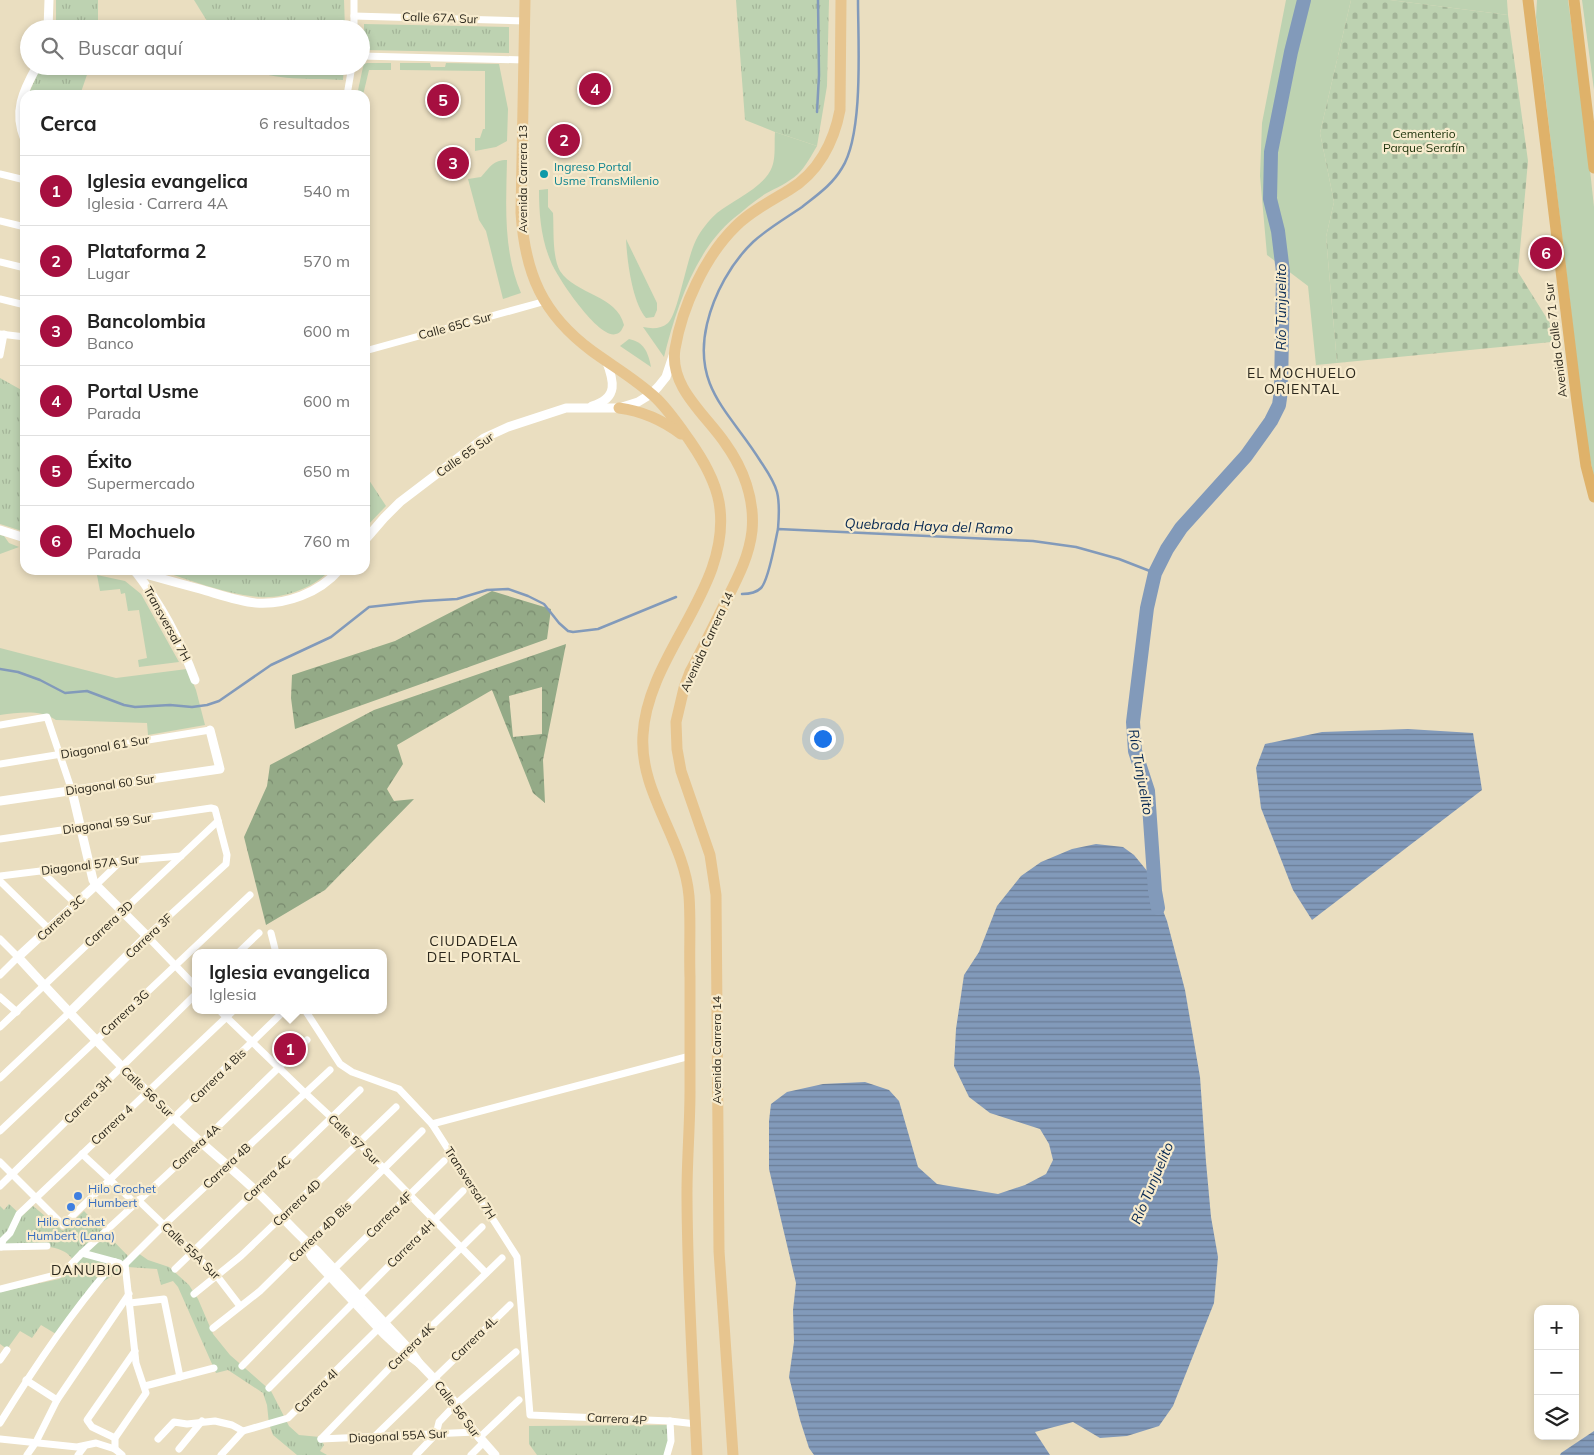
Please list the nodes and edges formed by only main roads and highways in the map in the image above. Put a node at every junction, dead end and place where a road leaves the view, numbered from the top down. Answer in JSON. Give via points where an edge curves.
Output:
{"nodes":[{"id":1,"x":525,"y":0,"type":"edge"},
{"id":2,"x":841,"y":0,"type":"edge"},
{"id":3,"x":1528,"y":0,"type":"edge"},
{"id":4,"x":1574,"y":0,"type":"edge"},
{"id":5,"x":1594,"y":168,"type":"edge"},
{"id":6,"x":618,"y":408,"type":"road end"},
{"id":7,"x":690,"y":441,"type":"junction"},
{"id":8,"x":1594,"y":497,"type":"edge"},
{"id":9,"x":698,"y":1455,"type":"edge"},
{"id":10,"x":733,"y":1455,"type":"edge"}],
"edges":[{"from":1,"to":7,"type":"main road","name":"Avenida Carrera 13","via":[[521,213],[529,268],[546,301],[573,336],[651,394]]},
{"from":2,"to":10,"type":"main road","name":"Avenida Carrera 14","via":[[840,110],[827,149],[803,180],[736,225],[714,252],[695,286],[675,351],[679,382],[725,442],[740,468],[752,516],[746,559],[690,672],[676,722],[679,762],[710,855],[716,895],[719,1251]]},
{"from":3,"to":8,"type":"highway","name":"Avenida Calle 71 Sur","via":[[1577,402]]},
{"from":4,"to":5,"type":"highway"},
{"from":6,"to":7,"type":"main road","via":[[653,417]]},
{"from":7,"to":9,"type":"main road","via":[[717,493],[720,538],[710,573],[652,689],[645,714],[642,750],[647,775],[687,880],[690,1056],[688,1253]]}]}
